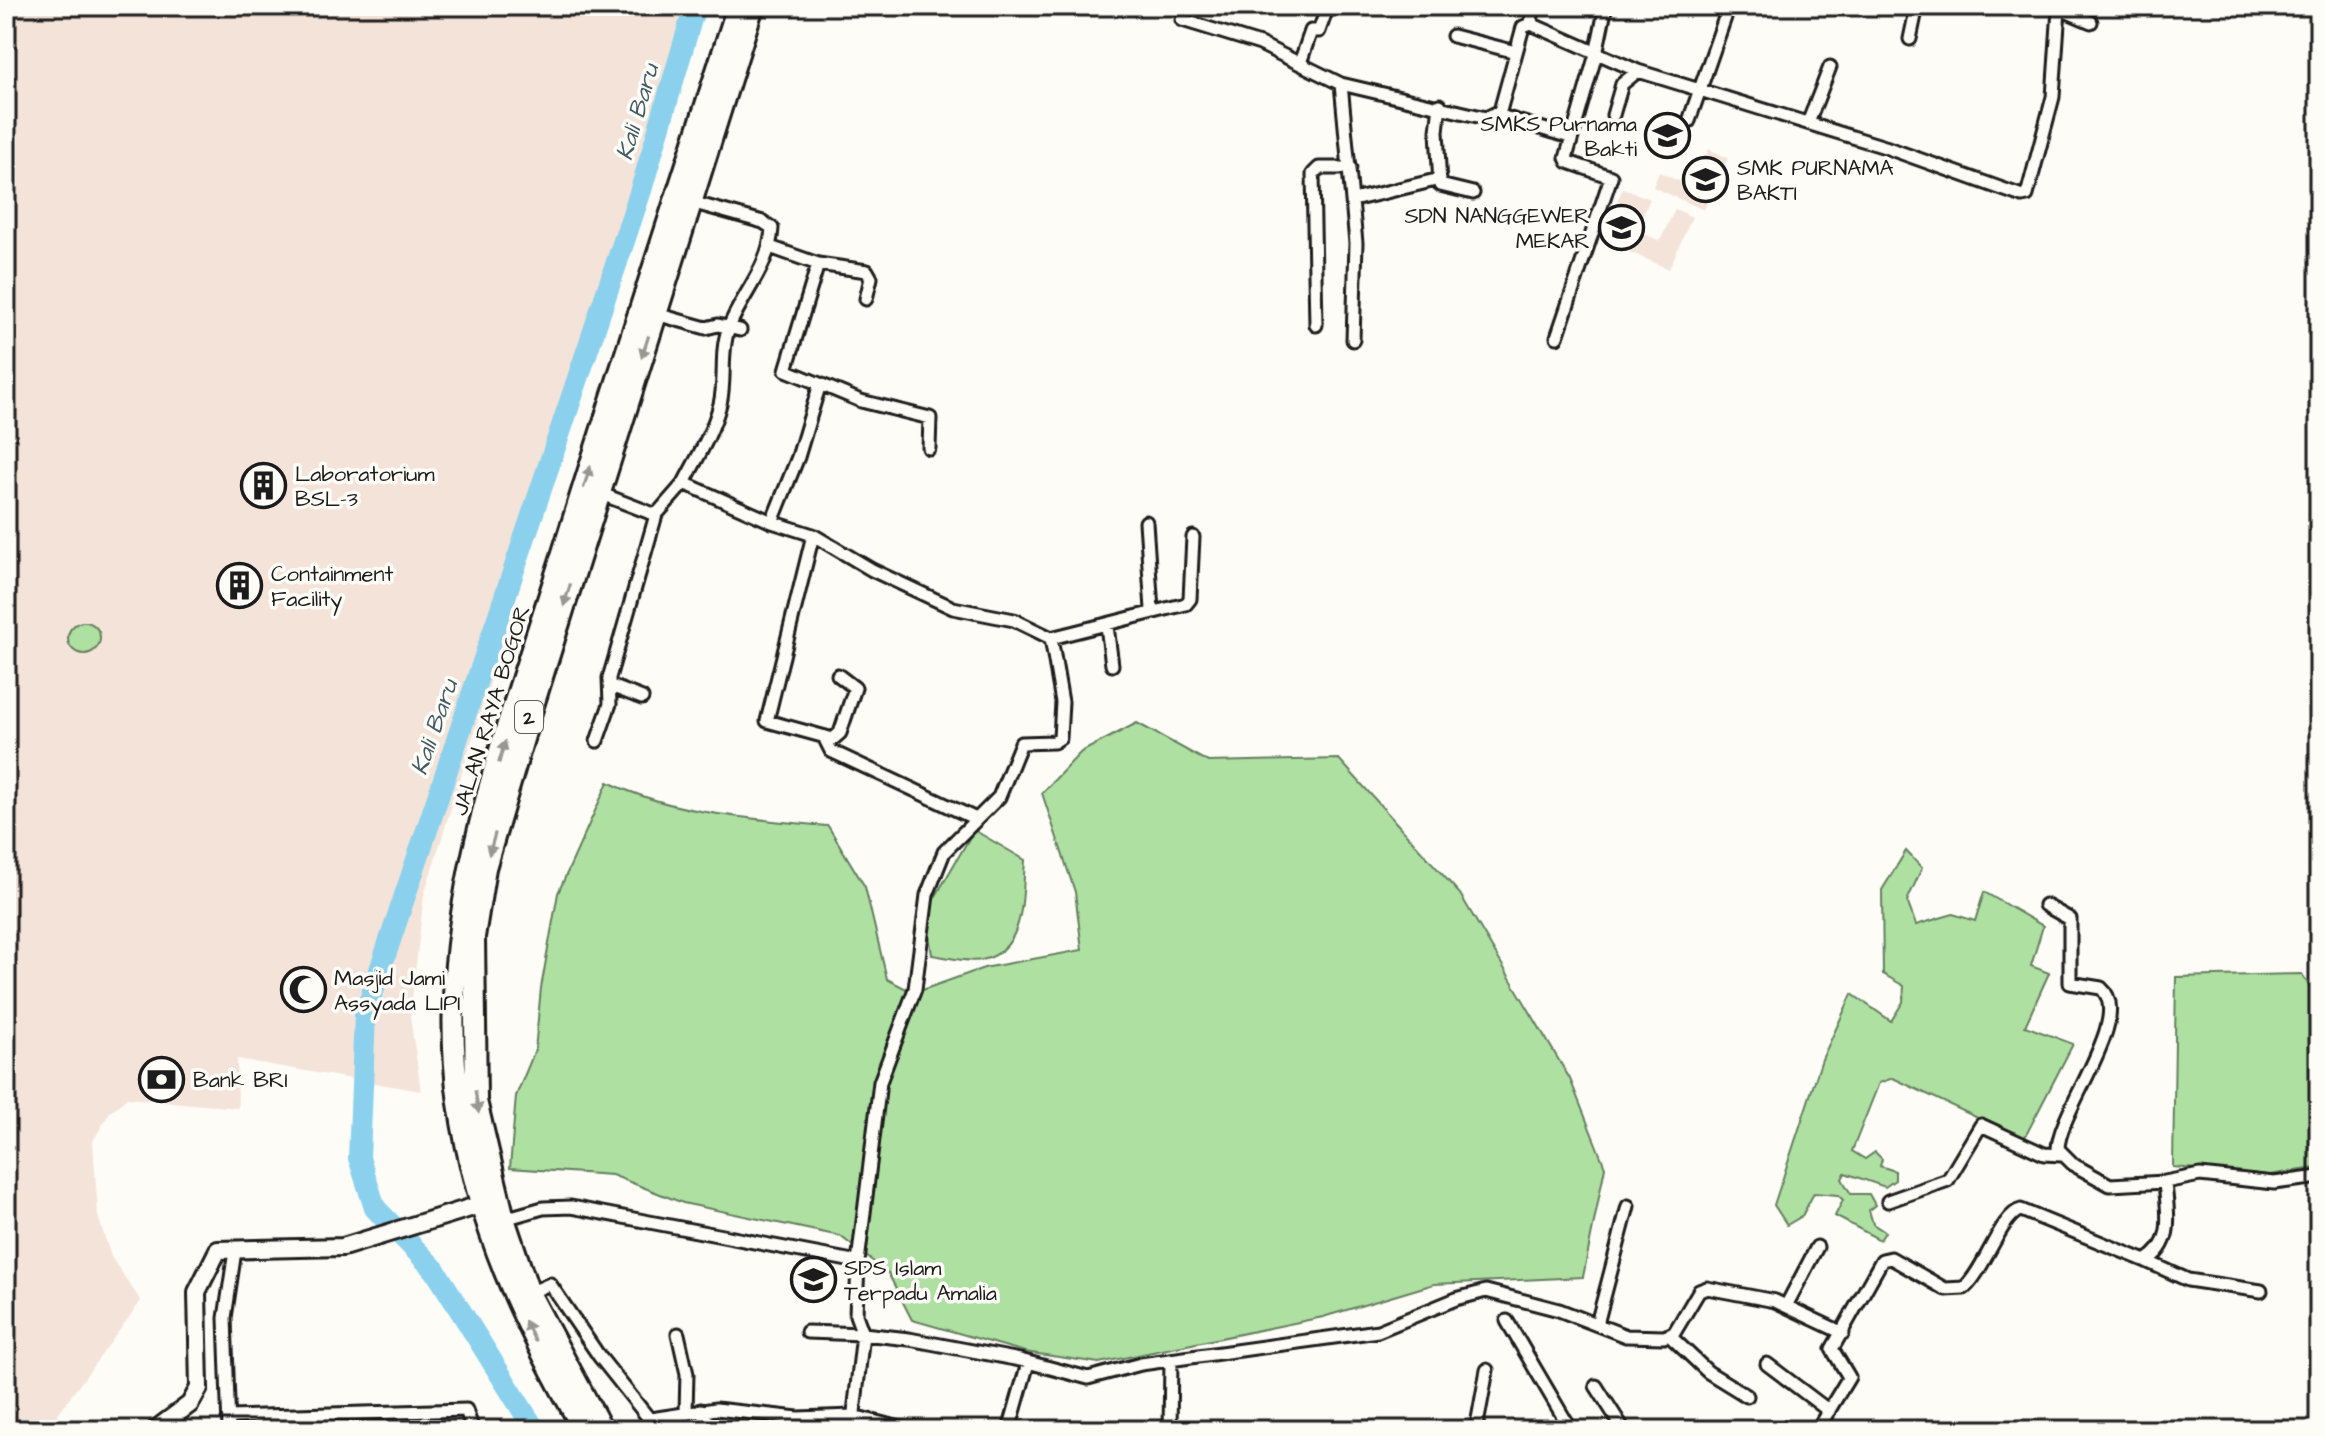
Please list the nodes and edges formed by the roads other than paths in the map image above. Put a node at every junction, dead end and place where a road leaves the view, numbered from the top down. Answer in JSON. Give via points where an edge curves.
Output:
{"nodes":[{"id":1,"x":738,"y":6,"type":"edge"},
{"id":2,"x":753,"y":6,"type":"edge"},
{"id":3,"x":1328,"y":6,"type":"edge"},
{"id":4,"x":1533,"y":6,"type":"edge"},
{"id":5,"x":1606,"y":6,"type":"edge"},
{"id":6,"x":1729,"y":6,"type":"edge"},
{"id":7,"x":1917,"y":6,"type":"edge"},
{"id":8,"x":2056,"y":7,"type":"edge"},
{"id":9,"x":1182,"y":20,"type":"dead end"},
{"id":10,"x":2091,"y":22,"type":"dead end"},
{"id":11,"x":1531,"y":24,"type":"junction"},
{"id":12,"x":1453,"y":36,"type":"dead end"},
{"id":13,"x":1910,"y":39,"type":"dead end"},
{"id":14,"x":1516,"y":52,"type":"junction"},
{"id":15,"x":1596,"y":54,"type":"junction"},
{"id":16,"x":1300,"y":63,"type":"junction"},
{"id":17,"x":1830,"y":67,"type":"dead end"},
{"id":18,"x":1638,"y":71,"type":"junction"},
{"id":19,"x":1341,"y":84,"type":"junction"},
{"id":20,"x":1700,"y":91,"type":"junction"},
{"id":21,"x":1440,"y":105,"type":"junction"},
{"id":22,"x":1497,"y":115,"type":"junction"},
{"id":23,"x":1613,"y":115,"type":"dead end"},
{"id":24,"x":1689,"y":121,"type":"dead end"},
{"id":25,"x":1808,"y":123,"type":"junction"},
{"id":26,"x":1570,"y":137,"type":"junction"},
{"id":27,"x":1350,"y":168,"type":"junction"},
{"id":28,"x":1440,"y":179,"type":"junction"},
{"id":29,"x":1473,"y":193,"type":"dead end"},
{"id":30,"x":1353,"y":200,"type":"junction"},
{"id":31,"x":691,"y":202,"type":"junction"},
{"id":32,"x":770,"y":247,"type":"junction"},
{"id":33,"x":818,"y":264,"type":"junction"},
{"id":34,"x":866,"y":299,"type":"dead end"},
{"id":35,"x":656,"y":314,"type":"junction"},
{"id":36,"x":1316,"y":325,"type":"dead end"},
{"id":37,"x":734,"y":329,"type":"junction"},
{"id":38,"x":1557,"y":337,"type":"dead end"},
{"id":39,"x":1353,"y":340,"type":"dead end"},
{"id":40,"x":819,"y":387,"type":"junction"},
{"id":41,"x":929,"y":448,"type":"dead end"},
{"id":42,"x":684,"y":483,"type":"junction"},
{"id":43,"x":599,"y":493,"type":"junction"},
{"id":44,"x":584,"y":510,"type":"junction"},
{"id":45,"x":656,"y":515,"type":"junction"},
{"id":46,"x":772,"y":522,"type":"junction"},
{"id":47,"x":1146,"y":522,"type":"dead end"},
{"id":48,"x":813,"y":535,"type":"junction"},
{"id":49,"x":1193,"y":537,"type":"dead end"},
{"id":50,"x":1152,"y":610,"type":"junction"},
{"id":51,"x":1107,"y":626,"type":"junction"},
{"id":52,"x":1051,"y":638,"type":"junction"},
{"id":53,"x":1112,"y":665,"type":"dead end"},
{"id":54,"x":838,"y":675,"type":"dead end"},
{"id":55,"x":611,"y":686,"type":"junction"},
{"id":56,"x":642,"y":698,"type":"dead end"},
{"id":57,"x":825,"y":739,"type":"junction"},
{"id":58,"x":597,"y":741,"type":"dead end"},
{"id":59,"x":976,"y":819,"type":"junction"},
{"id":60,"x":2045,"y":905,"type":"dead end"},
{"id":61,"x":2061,"y":1155,"type":"junction"},
{"id":62,"x":2319,"y":1177,"type":"edge"},
{"id":63,"x":2167,"y":1181,"type":"junction"},
{"id":64,"x":1888,"y":1201,"type":"dead end"},
{"id":65,"x":483,"y":1204,"type":"junction"},
{"id":66,"x":1628,"y":1206,"type":"dead end"},
{"id":67,"x":504,"y":1219,"type":"junction"},
{"id":68,"x":1817,"y":1247,"type":"dead end"},
{"id":69,"x":235,"y":1251,"type":"junction"},
{"id":70,"x":2146,"y":1261,"type":"junction"},
{"id":71,"x":858,"y":1262,"type":"junction"},
{"id":72,"x":2261,"y":1291,"type":"dead end"},
{"id":73,"x":529,"y":1293,"type":"junction"},
{"id":74,"x":1786,"y":1306,"type":"junction"},
{"id":75,"x":1507,"y":1321,"type":"dead end"},
{"id":76,"x":1597,"y":1324,"type":"junction"},
{"id":77,"x":807,"y":1332,"type":"dead end"},
{"id":78,"x":1843,"y":1333,"type":"junction"},
{"id":79,"x":678,"y":1334,"type":"dead end"},
{"id":80,"x":863,"y":1334,"type":"junction"},
{"id":81,"x":1670,"y":1336,"type":"junction"},
{"id":82,"x":1171,"y":1360,"type":"junction"},
{"id":83,"x":1028,"y":1363,"type":"junction"},
{"id":84,"x":1767,"y":1364,"type":"dead end"},
{"id":85,"x":1487,"y":1370,"type":"dead end"},
{"id":86,"x":1596,"y":1386,"type":"dead end"},
{"id":87,"x":1747,"y":1396,"type":"dead end"},
{"id":88,"x":701,"y":1410,"type":"junction"},
{"id":89,"x":686,"y":1411,"type":"junction"},
{"id":90,"x":1829,"y":1411,"type":"junction"},
{"id":91,"x":779,"y":1416,"type":"junction"},
{"id":92,"x":853,"y":1416,"type":"junction"},
{"id":93,"x":651,"y":1419,"type":"junction"},
{"id":94,"x":229,"y":1424,"type":"edge"},
{"id":95,"x":155,"y":1430,"type":"edge"},
{"id":96,"x":473,"y":1430,"type":"edge"},
{"id":97,"x":584,"y":1430,"type":"edge"},
{"id":98,"x":602,"y":1430,"type":"edge"},
{"id":99,"x":658,"y":1430,"type":"edge"},
{"id":100,"x":713,"y":1430,"type":"edge"},
{"id":101,"x":776,"y":1430,"type":"edge"},
{"id":102,"x":852,"y":1430,"type":"edge"},
{"id":103,"x":908,"y":1430,"type":"edge"},
{"id":104,"x":1009,"y":1430,"type":"edge"},
{"id":105,"x":1170,"y":1430,"type":"edge"},
{"id":106,"x":1476,"y":1430,"type":"edge"},
{"id":107,"x":1571,"y":1430,"type":"edge"},
{"id":108,"x":1624,"y":1430,"type":"edge"},
{"id":109,"x":1817,"y":1430,"type":"edge"}],
"edges":[{"from":44,"to":1,"type":"highway","name":"JALAN RAYA BOGOR","number":"2","one_way":true},
{"from":2,"to":31,"type":"highway","name":"JALAN RAYA BOGOR","number":"2"},
{"from":3,"to":16,"type":"street","via":[[1319,31],[1311,31]]},
{"from":4,"to":11,"type":"street"},
{"from":5,"to":15,"type":"street"},
{"from":6,"to":20,"type":"street"},
{"from":7,"to":13,"type":"street"},
{"from":8,"to":10,"type":"street"},
{"from":8,"to":25,"type":"street","via":[[2053,97],[2027,195]]},
{"from":9,"to":16,"type":"street","via":[[1260,44]]},
{"from":11,"to":14,"type":"street","via":[[1523,27]]},
{"from":11,"to":15,"type":"street"},
{"from":12,"to":14,"type":"street"},
{"from":14,"to":22,"type":"street"},
{"from":15,"to":18,"type":"street"},
{"from":15,"to":26,"type":"street"},
{"from":16,"to":19,"type":"street"},
{"from":17,"to":25,"type":"street"},
{"from":18,"to":20,"type":"street"},
{"from":18,"to":23,"type":"street","via":[[1622,84]]},
{"from":19,"to":21,"type":"street"},
{"from":19,"to":27,"type":"street"},
{"from":20,"to":24,"type":"street"},
{"from":20,"to":25,"type":"street"},
{"from":21,"to":22,"type":"street","via":[[1486,118]]},
{"from":21,"to":28,"type":"street"},
{"from":22,"to":26,"type":"street"},
{"from":26,"to":38,"type":"street","via":[[1568,162],[1611,177]]},
{"from":27,"to":30,"type":"street"},
{"from":27,"to":36,"type":"street","via":[[1319,168],[1313,174]]},
{"from":28,"to":29,"type":"street","via":[[1443,188]]},
{"from":28,"to":30,"type":"street"},
{"from":30,"to":39,"type":"street"},
{"from":31,"to":32,"type":"street","via":[[763,222],[772,228]]},
{"from":31,"to":35,"type":"highway","name":"JALAN RAYA BOGOR","number":"2"},
{"from":32,"to":33,"type":"street"},
{"from":32,"to":37,"type":"street"},
{"from":33,"to":34,"type":"street","via":[[867,271],[871,278]]},
{"from":33,"to":40,"type":"street","via":[[786,368]]},
{"from":35,"to":37,"type":"street","via":[[706,328]]},
{"from":35,"to":43,"type":"highway","name":"JALAN RAYA BOGOR","number":"2","one_way":true},
{"from":37,"to":42,"type":"street","via":[[720,405]]},
{"from":40,"to":41,"type":"street","via":[[930,418]]},
{"from":40,"to":46,"type":"street"},
{"from":42,"to":45,"type":"street"},
{"from":42,"to":46,"type":"street"},
{"from":43,"to":44,"type":"highway","name":"JALAN RAYA BOGOR","number":"2"},
{"from":43,"to":45,"type":"street"},
{"from":65,"to":44,"type":"highway","name":"JALAN RAYA BOGOR","number":"2","one_way":true,"via":[[459,1103],[455,1002],[461,906],[514,710]]},
{"from":44,"to":67,"type":"highway","name":"JALAN RAYA BOGOR","number":"2","one_way":true,"via":[[485,868],[474,937],[476,1101]]},
{"from":45,"to":55,"type":"street"},
{"from":46,"to":48,"type":"street"},
{"from":47,"to":50,"type":"street"},
{"from":48,"to":52,"type":"street","via":[[953,608],[1014,620]]},
{"from":48,"to":57,"type":"street","via":[[767,721]]},
{"from":49,"to":50,"type":"street","via":[[1190,599]]},
{"from":50,"to":51,"type":"street"},
{"from":51,"to":52,"type":"street"},
{"from":51,"to":53,"type":"street"},
{"from":52,"to":59,"type":"street","via":[[1062,702],[1060,738],[1021,743],[999,797]]},
{"from":54,"to":57,"type":"street","via":[[855,688],[840,733]]},
{"from":55,"to":56,"type":"street"},
{"from":55,"to":58,"type":"street"},
{"from":57,"to":59,"type":"street","via":[[831,751]]},
{"from":59,"to":71,"type":"street","via":[[944,852],[927,895],[915,989],[880,1082]]},
{"from":60,"to":61,"type":"street","via":[[2070,919],[2070,983],[2101,988],[2106,995],[2105,1040],[2061,1125]]},
{"from":61,"to":63,"type":"street","via":[[2110,1185]]},
{"from":61,"to":64,"type":"street","via":[[2044,1154],[1981,1125],[1948,1180]]},
{"from":62,"to":63,"type":"street","via":[[2274,1183],[2185,1175]]},
{"from":63,"to":70,"type":"street","via":[[2167,1239]]},
{"from":65,"to":69,"type":"street","via":[[365,1243]]},
{"from":97,"to":65,"type":"highway","name":"JALAN RAYA BOGOR","number":"2","one_way":true,"via":[[515,1301]]},
{"from":66,"to":76,"type":"street"},
{"from":67,"to":71,"type":"street","via":[[571,1207]]},
{"from":67,"to":73,"type":"highway","name":"JALAN RAYA BOGOR","number":"2"},
{"from":68,"to":74,"type":"street"},
{"from":69,"to":94,"type":"street","via":[[225,1318]]},
{"from":69,"to":95,"type":"street","via":[[218,1250],[197,1292],[196,1395]]},
{"from":70,"to":72,"type":"street","via":[[2194,1282]]},
{"from":70,"to":78,"type":"street","via":[[2017,1210],[1964,1288],[1945,1289],[1891,1258],[1882,1260]]},
{"from":71,"to":80,"type":"street","via":[[856,1315]]},
{"from":73,"to":93,"type":"street","via":[[550,1284]]},
{"from":73,"to":98,"type":"highway","name":"JALAN RAYA BOGOR","number":"2"},
{"from":74,"to":78,"type":"street"},
{"from":74,"to":81,"type":"street","via":[[1759,1296],[1703,1288]]},
{"from":75,"to":107,"type":"street"},
{"from":76,"to":81,"type":"street","via":[[1626,1336]]},
{"from":76,"to":82,"type":"street","via":[[1486,1291],[1378,1331]]},
{"from":77,"to":80,"type":"street"},
{"from":78,"to":90,"type":"street","via":[[1832,1353],[1849,1377]]},
{"from":79,"to":89,"type":"street","via":[[687,1374]]},
{"from":80,"to":83,"type":"street"},
{"from":80,"to":92,"type":"street"},
{"from":81,"to":87,"type":"street","via":[[1694,1362]]},
{"from":82,"to":83,"type":"street","via":[[1088,1378]]},
{"from":82,"to":105,"type":"street"},
{"from":83,"to":104,"type":"street"},
{"from":84,"to":90,"type":"street"},
{"from":85,"to":106,"type":"street"},
{"from":86,"to":108,"type":"street"},
{"from":88,"to":89,"type":"street"},
{"from":88,"to":91,"type":"street"},
{"from":88,"to":100,"type":"street"},
{"from":89,"to":93,"type":"street"},
{"from":90,"to":109,"type":"street"},
{"from":91,"to":92,"type":"street"},
{"from":91,"to":101,"type":"street"},
{"from":92,"to":102,"type":"street"},
{"from":92,"to":103,"type":"street"},
{"from":93,"to":99,"type":"street"},
{"from":94,"to":96,"type":"street","via":[[466,1410]]}]}
